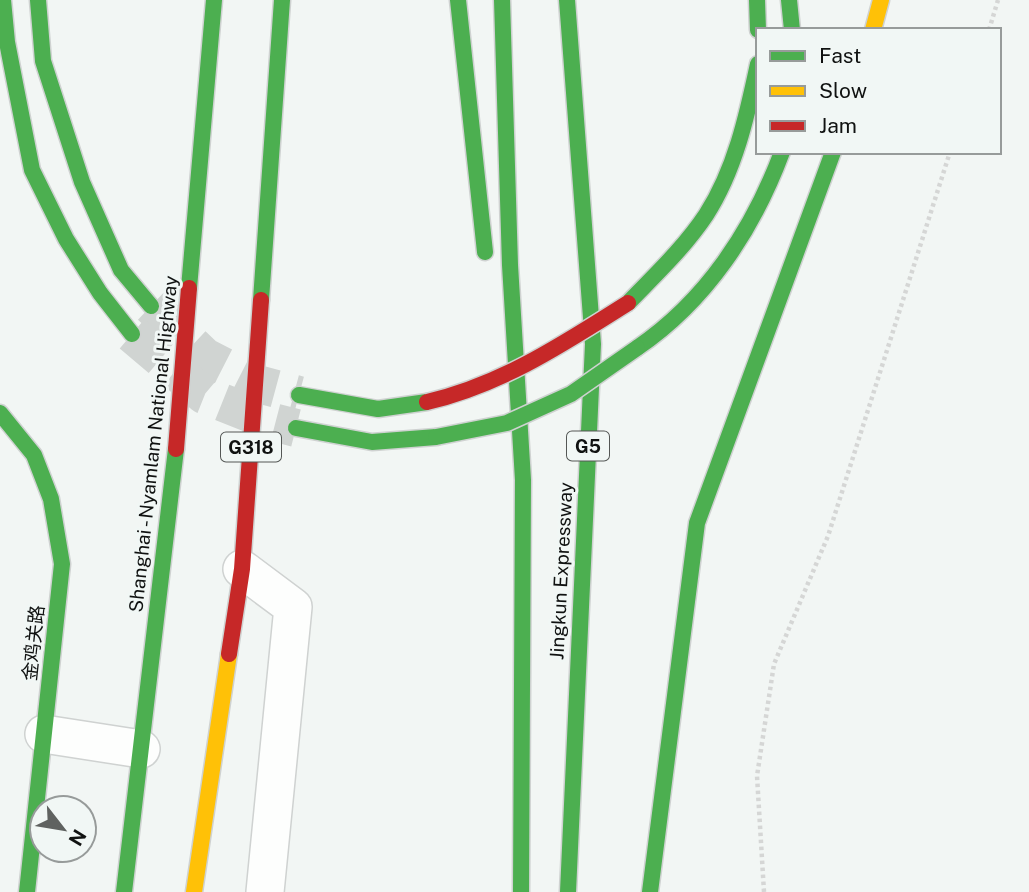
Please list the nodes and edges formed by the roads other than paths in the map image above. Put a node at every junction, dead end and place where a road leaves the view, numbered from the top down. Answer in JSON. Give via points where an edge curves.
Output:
{"nodes":[{"id":1,"x":4,"y":0,"type":"edge"},
{"id":2,"x":38,"y":0,"type":"edge"},
{"id":3,"x":214,"y":0,"type":"edge"},
{"id":4,"x":282,"y":0,"type":"edge"},
{"id":5,"x":458,"y":0,"type":"edge"},
{"id":6,"x":502,"y":0,"type":"edge"},
{"id":7,"x":567,"y":0,"type":"edge"},
{"id":8,"x":757,"y":0,"type":"edge"},
{"id":9,"x":789,"y":0,"type":"edge"},
{"id":10,"x":881,"y":0,"type":"edge"},
{"id":11,"x":758,"y":28,"type":"edge"},
{"id":12,"x":792,"y":28,"type":"edge"},
{"id":13,"x":874,"y":28,"type":"edge"},
{"id":14,"x":756,"y":74,"type":"edge"},
{"id":15,"x":781,"y":154,"type":"edge"},
{"id":16,"x":832,"y":154,"type":"edge"},
{"id":17,"x":486,"y":266,"type":"dead end"},
{"id":18,"x":151,"y":306,"type":"tunnel mouth"},
{"id":19,"x":132,"y":334,"type":"tunnel mouth"},
{"id":20,"x":495,"y":361,"type":"dead end"},
{"id":21,"x":299,"y":395,"type":"tunnel mouth"},
{"id":22,"x":0,"y":413,"type":"edge"},
{"id":23,"x":296,"y":428,"type":"tunnel mouth"},
{"id":24,"x":523,"y":480,"type":"junction"},
{"id":25,"x":242,"y":569,"type":"junction"},
{"id":26,"x":44,"y":734,"type":"junction"},
{"id":27,"x":141,"y":749,"type":"junction"},
{"id":28,"x":27,"y":892,"type":"edge"},
{"id":29,"x":124,"y":892,"type":"edge"},
{"id":30,"x":194,"y":892,"type":"edge"},
{"id":31,"x":265,"y":892,"type":"edge"},
{"id":32,"x":521,"y":892,"type":"edge"},
{"id":33,"x":568,"y":892,"type":"edge"},
{"id":34,"x":650,"y":892,"type":"edge"}],
"edges":[{"from":1,"to":19,"type":"main road","via":[[7,42],[32,170],[66,239]]},
{"from":2,"to":18,"type":"main road","via":[[43,61],[82,182],[121,270]]},
{"from":3,"to":27,"type":"main road","name":"Shanghai - Nyamlam National Highway","via":[[171,502]]},
{"from":4,"to":25,"type":"main road","number":"G318"},
{"from":5,"to":17,"type":"main road"},
{"from":6,"to":24,"type":"main road","name":"Jingkun Expressway","via":[[510,265]]},
{"from":7,"to":33,"type":"main road","name":"Jingkun Expressway","number":"G5","via":[[593,344]]},
{"from":8,"to":11,"type":"main road"},
{"from":9,"to":12,"type":"main road"},
{"from":10,"to":13,"type":"main road"},
{"from":14,"to":21,"type":"main road","bridge":true,"via":[[745,128],[715,200],[674,254],[628,303],[531,365],[466,394],[378,409]]},
{"from":15,"to":23,"type":"main road","bridge":true,"via":[[771,185],[730,253],[676,320],[571,394],[507,424],[436,437],[372,442]]},
{"from":16,"to":34,"type":"main road","via":[[697,523]]},
{"from":20,"to":24,"type":"main road"},
{"from":22,"to":26,"type":"main road","name":"金鸡关路","via":[[34,455],[51,499],[62,564]]},
{"from":24,"to":32,"type":"main road","name":"Jingkun Expressway"},
{"from":25,"to":30,"type":"main road","number":"G318"},
{"from":25,"to":31,"type":"street","via":[[293,607]]},
{"from":26,"to":27,"type":"street"},
{"from":26,"to":28,"type":"main road","name":"金鸡关路"},
{"from":27,"to":29,"type":"main road","name":"Shanghai - Nyamlam National Highway"}]}
